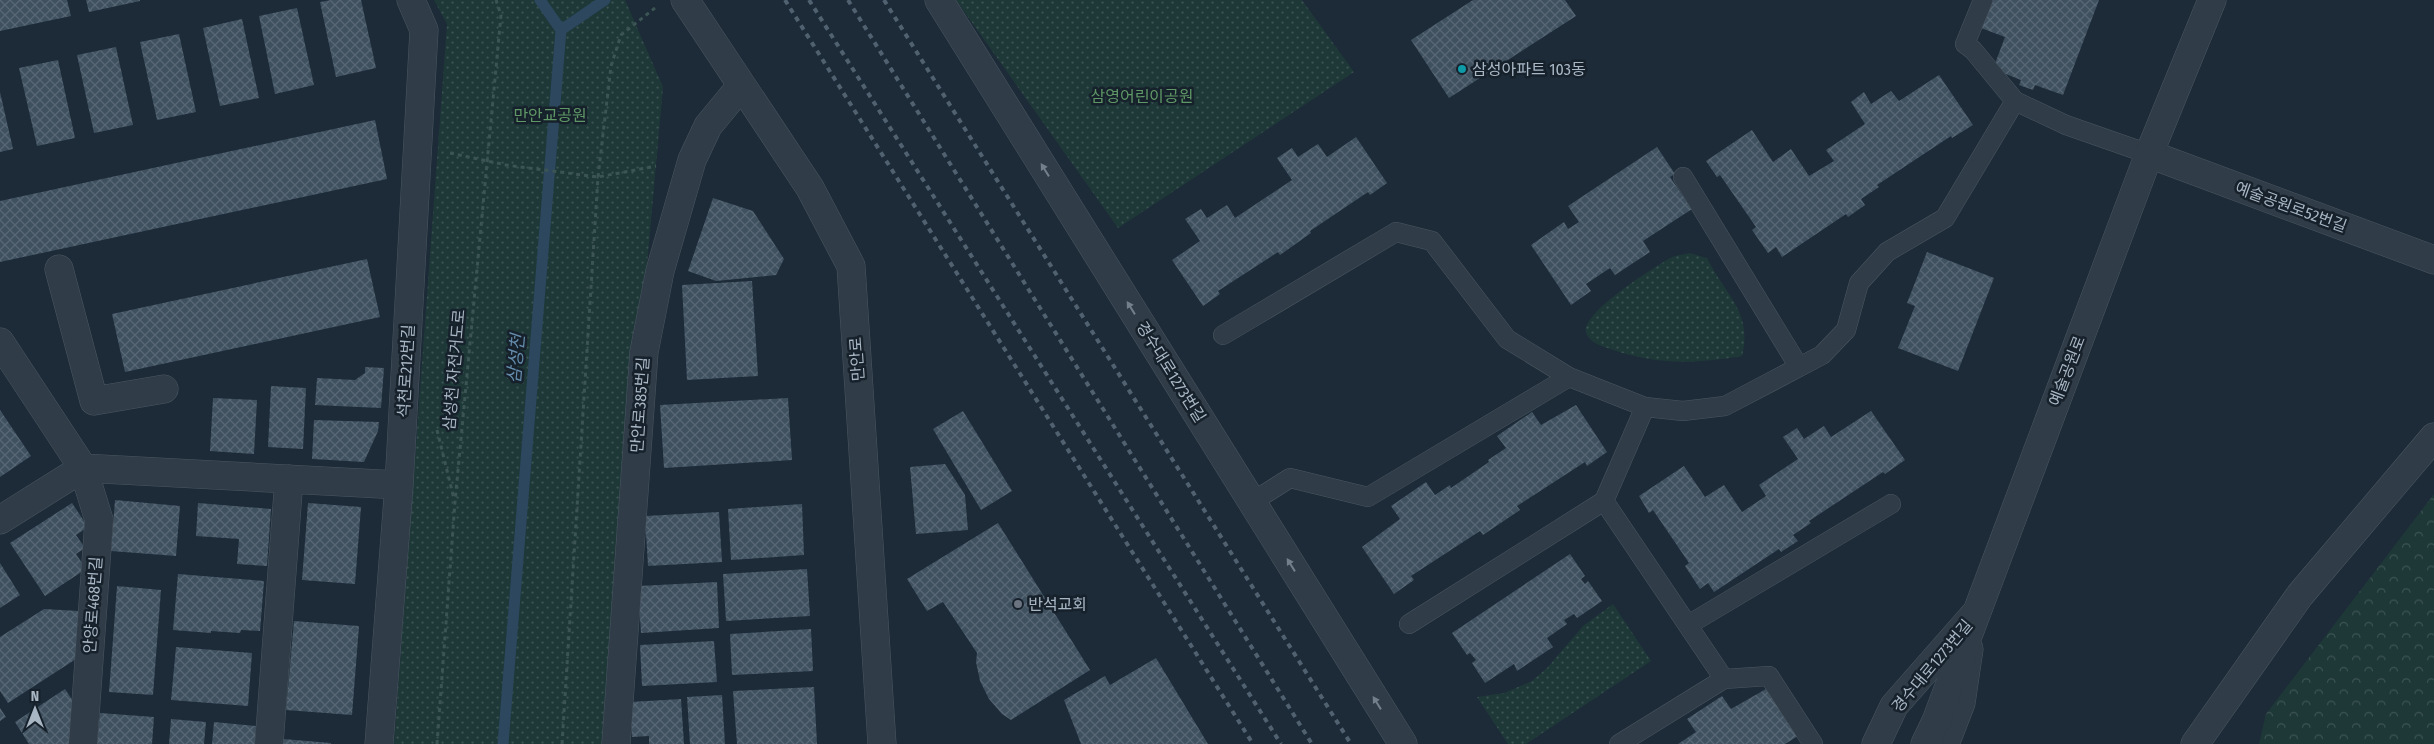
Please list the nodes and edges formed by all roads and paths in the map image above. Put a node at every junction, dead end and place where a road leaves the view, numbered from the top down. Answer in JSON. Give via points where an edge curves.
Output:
{"nodes":[{"id":1,"x":411,"y":0,"type":"edge"},
{"id":2,"x":496,"y":0,"type":"edge"},
{"id":3,"x":939,"y":0,"type":"edge"},
{"id":4,"x":1983,"y":0,"type":"edge"},
{"id":5,"x":2212,"y":0,"type":"edge"},
{"id":6,"x":658,"y":6,"type":"dead end"},
{"id":7,"x":691,"y":9,"type":"edge"},
{"id":8,"x":741,"y":86,"type":"junction"},
{"id":9,"x":2015,"y":101,"type":"junction"},
{"id":10,"x":2149,"y":154,"type":"junction"},
{"id":11,"x":692,"y":160,"type":"junction"},
{"id":12,"x":487,"y":161,"type":"junction"},
{"id":13,"x":598,"y":177,"type":"junction"},
{"id":14,"x":1682,"y":177,"type":"dead end"},
{"id":15,"x":2434,"y":260,"type":"edge"},
{"id":16,"x":59,"y":269,"type":"dead end"},
{"id":17,"x":1223,"y":335,"type":"dead end"},
{"id":18,"x":0,"y":342,"type":"edge"},
{"id":19,"x":1800,"y":367,"type":"junction"},
{"id":20,"x":1569,"y":377,"type":"junction"},
{"id":21,"x":164,"y":389,"type":"dead end"},
{"id":22,"x":1645,"y":407,"type":"junction"},
{"id":23,"x":2434,"y":437,"type":"edge"},
{"id":24,"x":83,"y":468,"type":"junction"},
{"id":25,"x":289,"y":479,"type":"junction"},
{"id":26,"x":399,"y":485,"type":"junction"},
{"id":27,"x":1604,"y":501,"type":"junction"},
{"id":28,"x":1252,"y":502,"type":"junction"},
{"id":29,"x":1891,"y":504,"type":"dead end"},
{"id":30,"x":0,"y":520,"type":"edge"},
{"id":31,"x":1974,"y":615,"type":"junction"},
{"id":32,"x":1409,"y":624,"type":"dead end"},
{"id":33,"x":1688,"y":626,"type":"junction"},
{"id":34,"x":1724,"y":680,"type":"junction"},
{"id":35,"x":83,"y":744,"type":"edge"},
{"id":36,"x":269,"y":744,"type":"edge"},
{"id":37,"x":380,"y":744,"type":"edge"},
{"id":38,"x":437,"y":744,"type":"edge"},
{"id":39,"x":562,"y":744,"type":"edge"},
{"id":40,"x":616,"y":744,"type":"edge"},
{"id":41,"x":882,"y":744,"type":"edge"},
{"id":42,"x":1403,"y":744,"type":"edge"},
{"id":43,"x":1619,"y":744,"type":"edge"},
{"id":44,"x":1813,"y":744,"type":"edge"},
{"id":45,"x":1876,"y":744,"type":"edge"},
{"id":46,"x":1925,"y":744,"type":"edge"},
{"id":47,"x":1946,"y":744,"type":"edge"},
{"id":48,"x":2195,"y":744,"type":"edge"}],
"edges":[{"from":1,"to":26,"type":"street","name":"석천로212번길","via":[[424,30]]},
{"from":2,"to":12,"type":"path","name":"삼성천 자전거도로","via":[[501,15]]},
{"from":28,"to":3,"type":"street","name":"경수대로1273번길","one_way":true},
{"from":4,"to":9,"type":"lane","via":[[1965,44]]},
{"from":5,"to":10,"type":"street","name":"예술공원로"},
{"from":6,"to":13,"type":"path","via":[[621,35],[611,66]]},
{"from":7,"to":8,"type":"street","name":"만안로"},
{"from":8,"to":11,"type":"street","name":"만안로385번길","via":[[708,126]]},
{"from":8,"to":41,"type":"street","name":"만안로","via":[[810,188],[851,266]]},
{"from":9,"to":10,"type":"lane","via":[[2066,125]]},
{"from":9,"to":19,"type":"lane","via":[[1945,218],[1887,252],[1859,283],[1846,330],[1822,355]]},
{"from":10,"to":15,"type":"street","name":"예술공원로52번길"},
{"from":10,"to":31,"type":"street","name":"예술공원로"},
{"from":11,"to":13,"type":"path"},
{"from":11,"to":40,"type":"street","name":"만안로385번길","via":[[660,270],[644,352]]},
{"from":12,"to":13,"type":"path"},
{"from":12,"to":38,"type":"path","name":"삼성천 자전거도로","via":[[454,502]]},
{"from":13,"to":39,"type":"path"},
{"from":14,"to":19,"type":"lane"},
{"from":16,"to":21,"type":"street","via":[[94,400]]},
{"from":17,"to":20,"type":"lane","via":[[1396,232],[1432,241],[1507,339]]},
{"from":18,"to":24,"type":"street","name":"안양로468번길"},
{"from":19,"to":22,"type":"lane","via":[[1725,406],[1683,411]]},
{"from":20,"to":22,"type":"lane"},
{"from":20,"to":28,"type":"lane","via":[[1368,497],[1290,478]]},
{"from":22,"to":27,"type":"lane"},
{"from":23,"to":48,"type":"street","via":[[2300,595]]},
{"from":24,"to":25,"type":"street"},
{"from":24,"to":30,"type":"street"},
{"from":24,"to":35,"type":"street","name":"안양로468번길","via":[[99,520]]},
{"from":25,"to":26,"type":"street"},
{"from":25,"to":36,"type":"street"},
{"from":26,"to":37,"type":"street","name":"석천로212번길"},
{"from":27,"to":32,"type":"lane"},
{"from":27,"to":33,"type":"lane"},
{"from":42,"to":28,"type":"street","name":"경수대로1273번길","one_way":true},
{"from":29,"to":33,"type":"lane"},
{"from":31,"to":45,"type":"street","name":"경수대로1273번길","via":[[1894,706]]},
{"from":31,"to":46,"type":"street","name":"예술공원로"},
{"from":31,"to":47,"type":"street","via":[[1961,703]]},
{"from":33,"to":34,"type":"lane"},
{"from":34,"to":43,"type":"lane"},
{"from":34,"to":44,"type":"lane","via":[[1769,676]]}]}
